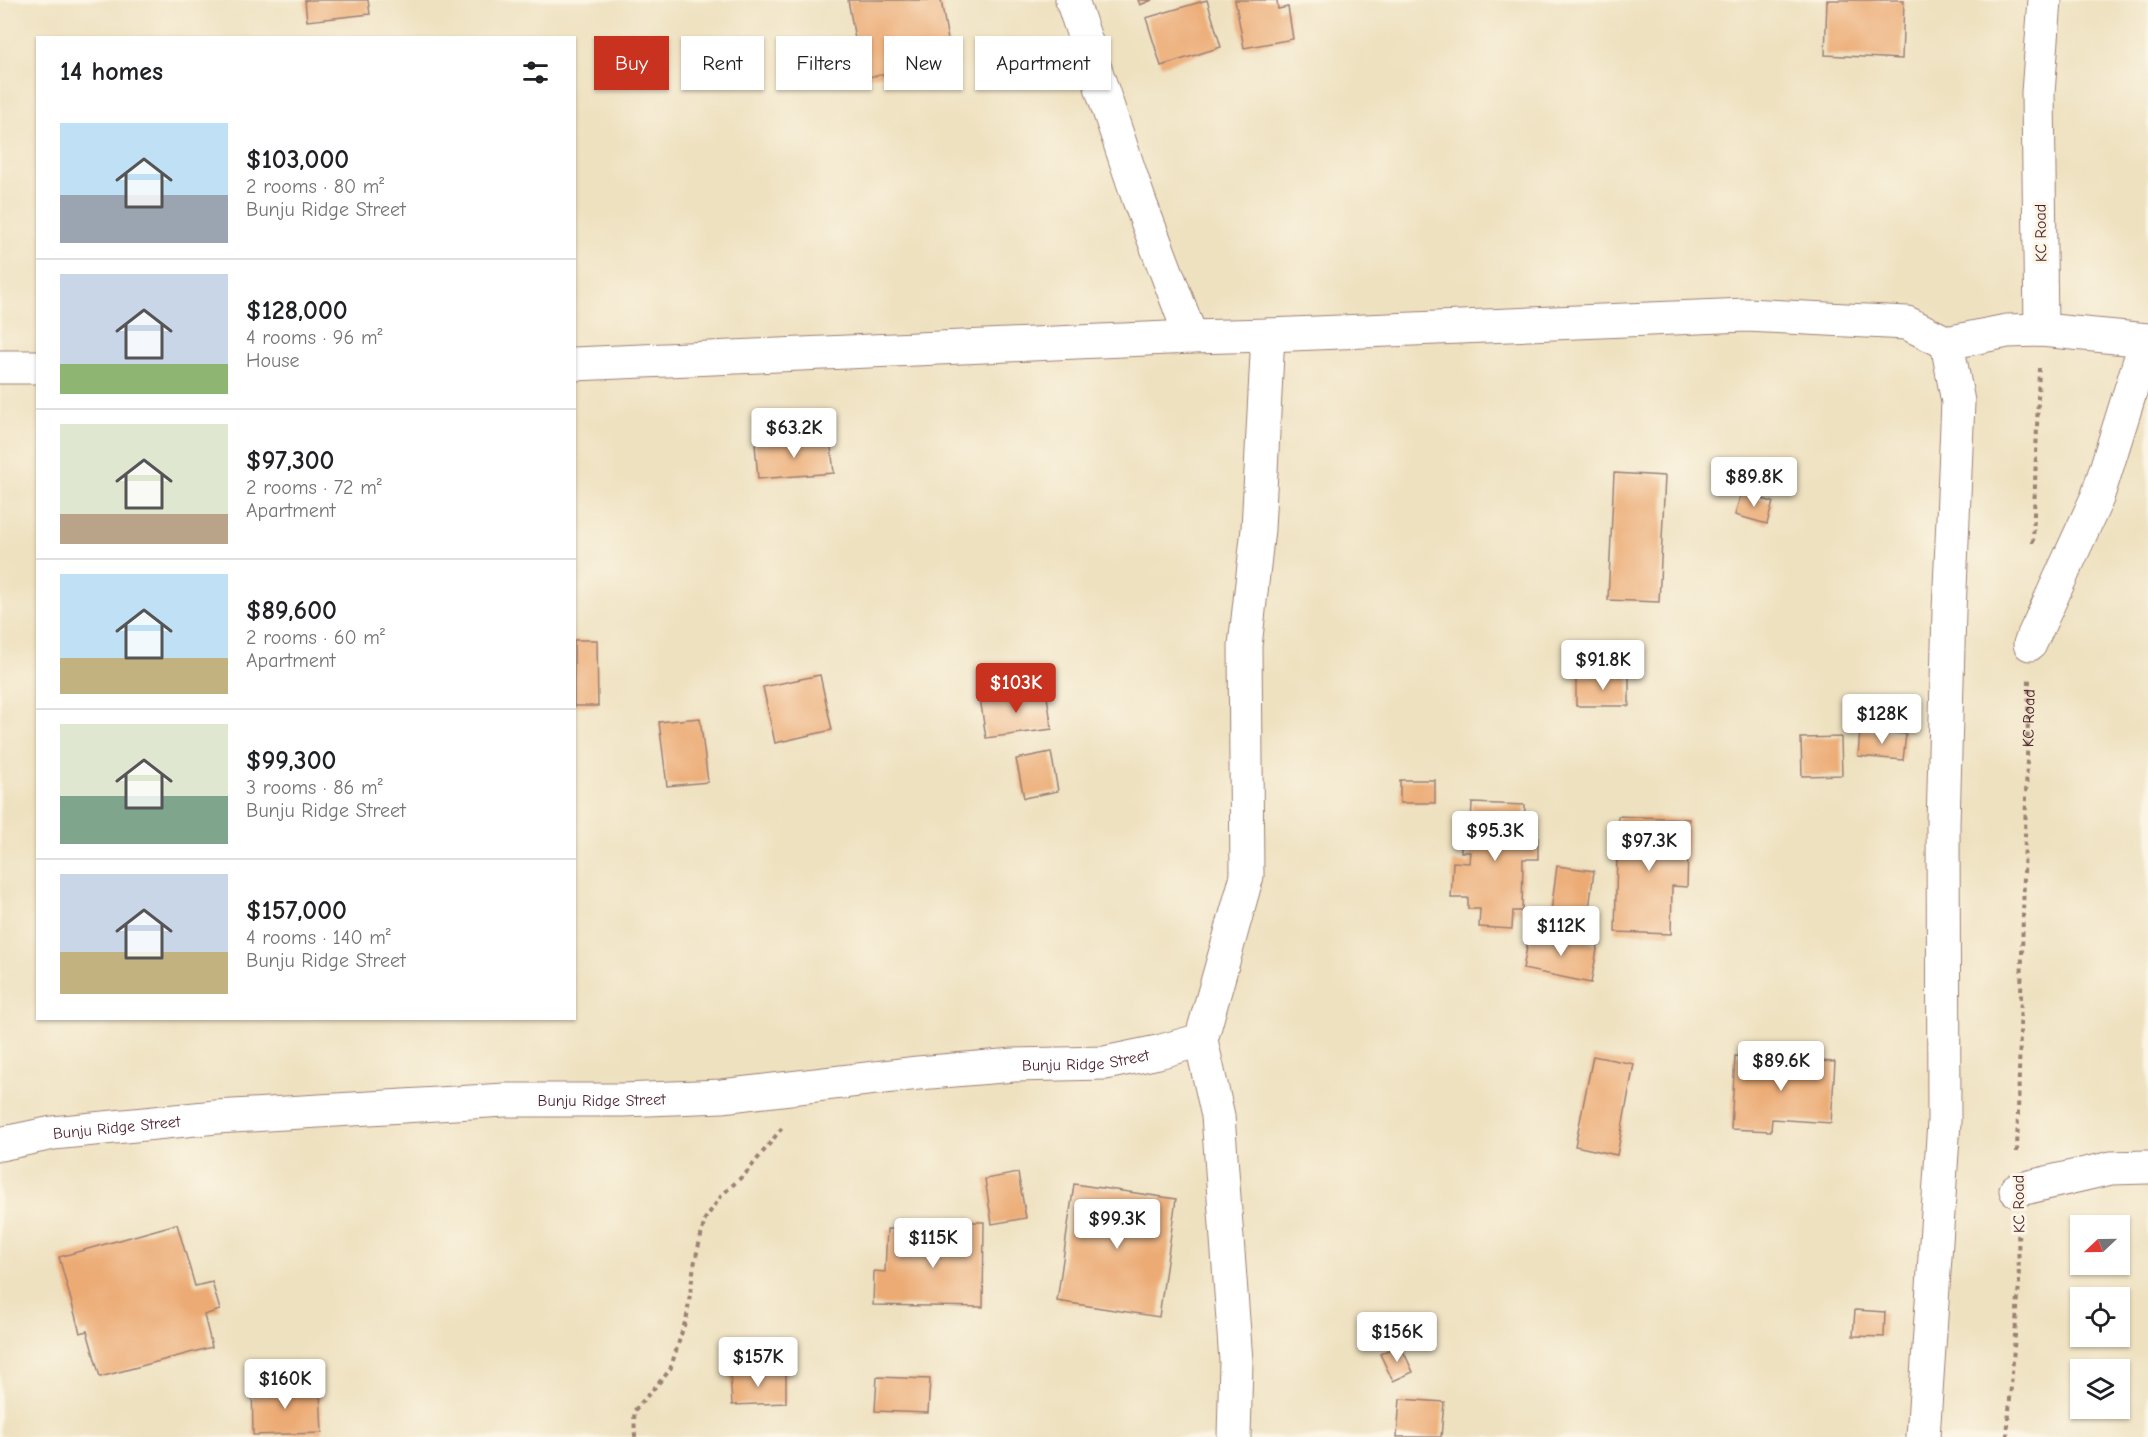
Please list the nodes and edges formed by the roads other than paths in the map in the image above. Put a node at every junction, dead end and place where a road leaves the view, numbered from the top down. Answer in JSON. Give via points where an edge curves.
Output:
{"nodes":[{"id":1,"x":1072,"y":0,"type":"edge"},
{"id":2,"x":2045,"y":0,"type":"edge"},
{"id":3,"x":2041,"y":330,"type":"junction"},
{"id":4,"x":1268,"y":335,"type":"junction"},
{"id":5,"x":1191,"y":337,"type":"junction"},
{"id":6,"x":2147,"y":340,"type":"edge"},
{"id":7,"x":1947,"y":343,"type":"junction"},
{"id":8,"x":576,"y":364,"type":"edge"},
{"id":9,"x":0,"y":367,"type":"edge"},
{"id":10,"x":36,"y":367,"type":"edge"},
{"id":11,"x":2030,"y":644,"type":"road end"},
{"id":12,"x":1201,"y":1040,"type":"junction"},
{"id":13,"x":0,"y":1144,"type":"edge"},
{"id":14,"x":2148,"y":1167,"type":"edge"},
{"id":15,"x":2016,"y":1190,"type":"road end"},
{"id":16,"x":1234,"y":1437,"type":"edge"},
{"id":17,"x":1923,"y":1437,"type":"edge"}],
"edges":[{"from":1,"to":5,"type":"street","via":[[1139,200]]},
{"from":2,"to":3,"type":"street","name":"KC Road","via":[[2038,93]]},
{"from":3,"to":6,"type":"street"},
{"from":3,"to":7,"type":"street","via":[[2007,331]]},
{"from":4,"to":5,"type":"street"},
{"from":4,"to":7,"type":"street","via":[[1746,315],[1907,323]]},
{"from":4,"to":12,"type":"street","via":[[1258,530],[1245,646],[1246,876]]},
{"from":5,"to":8,"type":"street"},
{"from":6,"to":11,"type":"street","via":[[2097,498]]},
{"from":7,"to":17,"type":"street","via":[[1958,402],[1943,823],[1944,1122]]},
{"from":9,"to":10,"type":"street"},
{"from":12,"to":13,"type":"street","name":"Bunju Ridge Street","via":[[1105,1063],[918,1073],[722,1096],[505,1100],[216,1117],[53,1133]]},
{"from":12,"to":16,"type":"street","via":[[1218,1116],[1236,1361]]},
{"from":14,"to":15,"type":"street","via":[[2111,1168]]}]}
